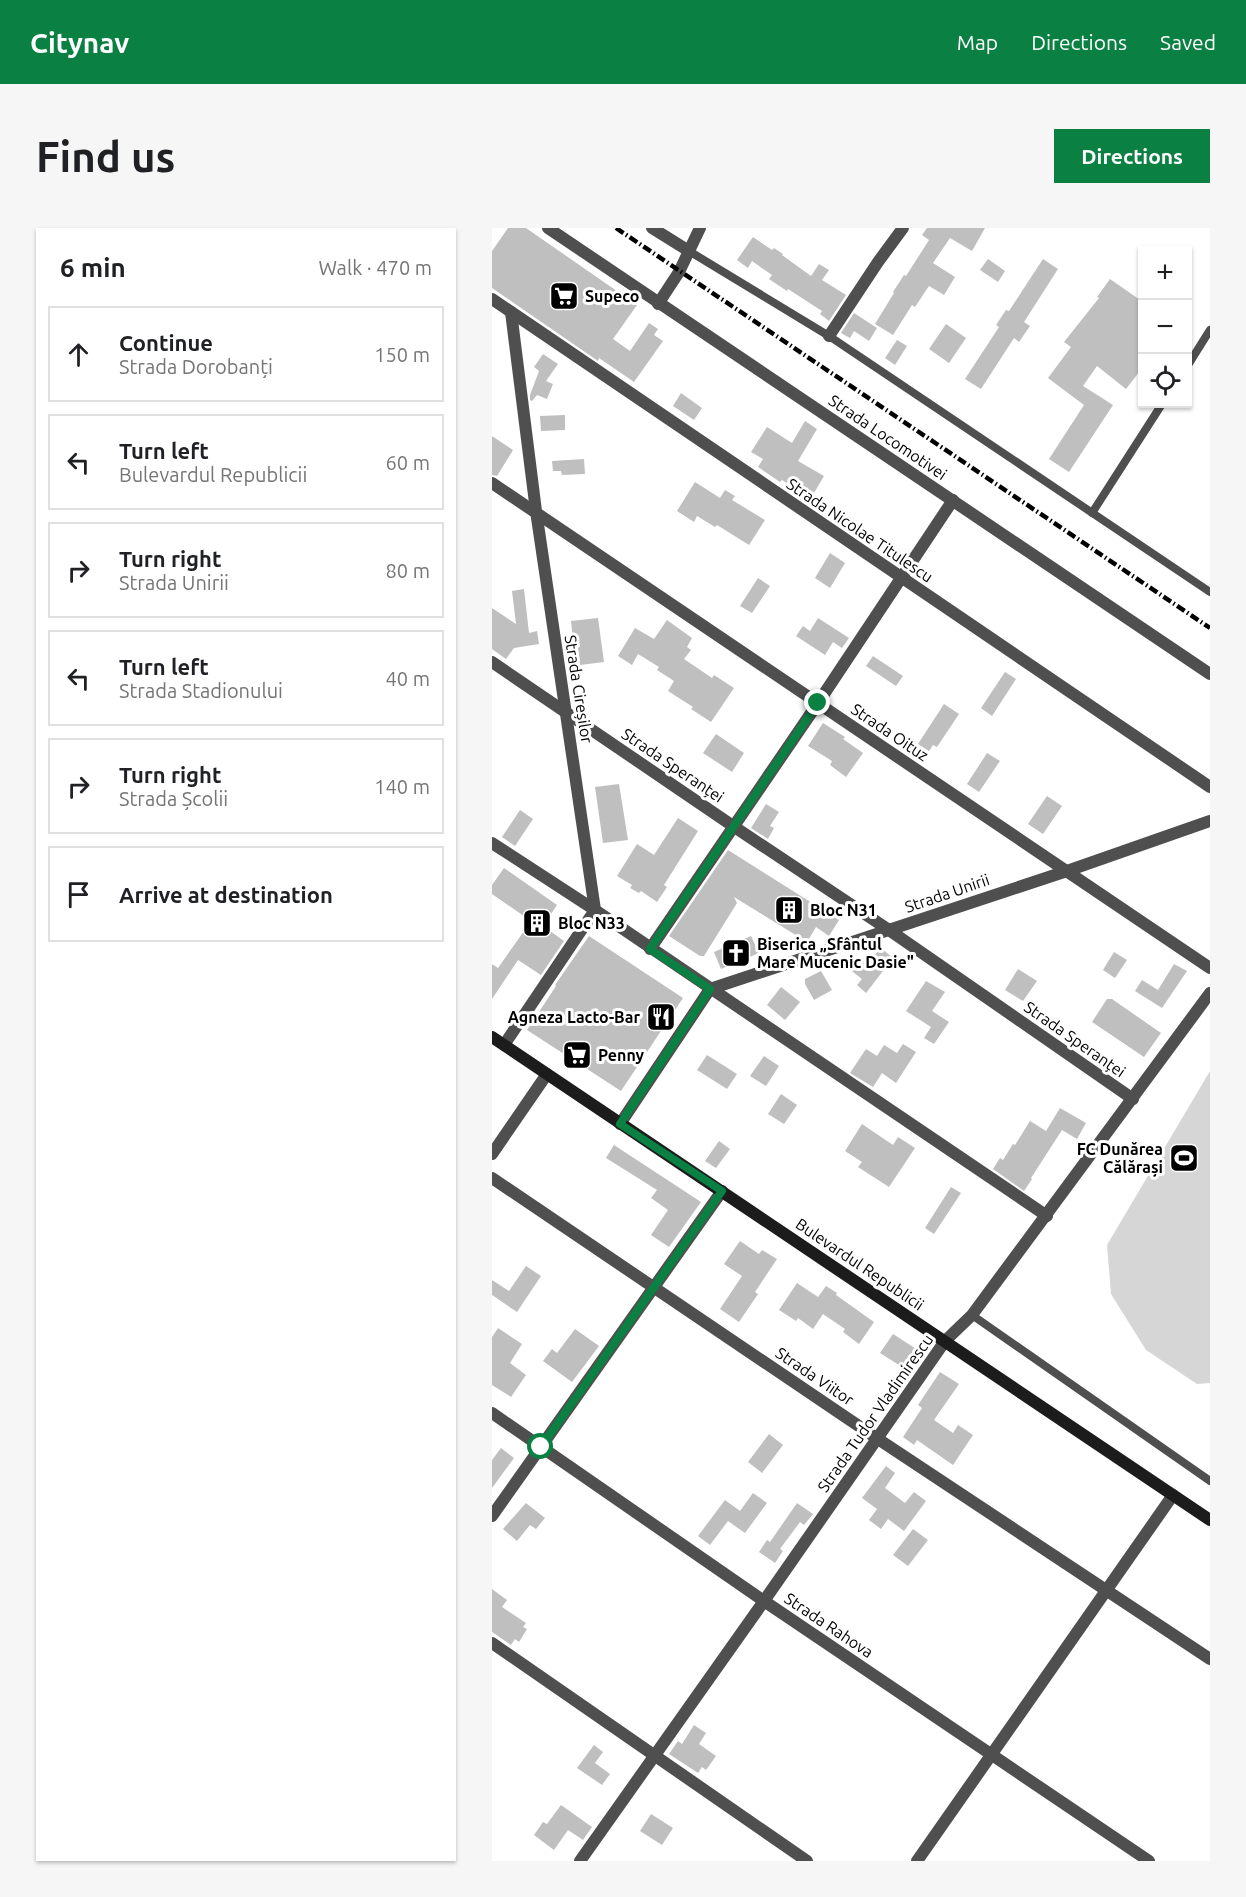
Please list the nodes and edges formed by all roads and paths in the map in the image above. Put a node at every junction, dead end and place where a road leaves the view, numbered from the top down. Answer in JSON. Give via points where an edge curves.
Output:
{"nodes":[{"id":1,"x":548,"y":228,"type":"edge"},
{"id":2,"x":652,"y":228,"type":"edge"},
{"id":3,"x":700,"y":228,"type":"edge"},
{"id":4,"x":903,"y":228,"type":"edge"},
{"id":5,"x":689,"y":251,"type":"junction"},
{"id":6,"x":492,"y":298,"type":"edge"},
{"id":7,"x":658,"y":304,"type":"junction"},
{"id":8,"x":511,"y":312,"type":"junction"},
{"id":9,"x":1210,"y":330,"type":"edge"},
{"id":10,"x":829,"y":336,"type":"junction"},
{"id":11,"x":1192,"y":359,"type":"edge"},
{"id":12,"x":1159,"y":408,"type":"edge"},
{"id":13,"x":492,"y":483,"type":"edge"},
{"id":14,"x":953,"y":500,"type":"junction"},
{"id":15,"x":536,"y":511,"type":"junction"},
{"id":16,"x":1092,"y":513,"type":"junction"},
{"id":17,"x":902,"y":578,"type":"junction"},
{"id":18,"x":1210,"y":591,"type":"edge"},
{"id":19,"x":492,"y":662,"type":"edge"},
{"id":20,"x":1210,"y":674,"type":"edge"},
{"id":21,"x":818,"y":703,"type":"junction"},
{"id":22,"x":567,"y":712,"type":"junction"},
{"id":23,"x":1210,"y":787,"type":"edge"},
{"id":24,"x":1210,"y":821,"type":"edge"},
{"id":25,"x":733,"y":826,"type":"junction"},
{"id":26,"x":492,"y":843,"type":"edge"},
{"id":27,"x":1067,"y":870,"type":"junction"},
{"id":28,"x":595,"y":910,"type":"junction"},
{"id":29,"x":889,"y":930,"type":"junction"},
{"id":30,"x":650,"y":949,"type":"junction"},
{"id":31,"x":1210,"y":968,"type":"edge"},
{"id":32,"x":710,"y":989,"type":"junction"},
{"id":33,"x":1210,"y":993,"type":"edge"},
{"id":34,"x":492,"y":1037,"type":"edge"},
{"id":35,"x":504,"y":1045,"type":"junction"},
{"id":36,"x":547,"y":1074,"type":"junction"},
{"id":37,"x":1133,"y":1099,"type":"junction"},
{"id":38,"x":620,"y":1124,"type":"junction"},
{"id":39,"x":492,"y":1154,"type":"edge"},
{"id":40,"x":492,"y":1178,"type":"edge"},
{"id":41,"x":722,"y":1191,"type":"junction"},
{"id":42,"x":1047,"y":1216,"type":"junction"},
{"id":43,"x":653,"y":1287,"type":"junction"},
{"id":44,"x":972,"y":1315,"type":"junction"},
{"id":45,"x":945,"y":1341,"type":"junction"},
{"id":46,"x":492,"y":1413,"type":"edge"},
{"id":47,"x":878,"y":1439,"type":"junction"},
{"id":48,"x":541,"y":1447,"type":"junction"},
{"id":49,"x":1210,"y":1481,"type":"edge"},
{"id":50,"x":1173,"y":1495,"type":"junction"},
{"id":51,"x":492,"y":1516,"type":"edge"},
{"id":52,"x":1210,"y":1520,"type":"edge"},
{"id":53,"x":1107,"y":1590,"type":"junction"},
{"id":54,"x":764,"y":1601,"type":"junction"},
{"id":55,"x":492,"y":1643,"type":"edge"},
{"id":56,"x":1210,"y":1659,"type":"edge"},
{"id":57,"x":993,"y":1755,"type":"junction"},
{"id":58,"x":654,"y":1756,"type":"junction"},
{"id":59,"x":580,"y":1861,"type":"edge"},
{"id":60,"x":807,"y":1861,"type":"edge"},
{"id":61,"x":918,"y":1861,"type":"edge"},
{"id":62,"x":1149,"y":1861,"type":"edge"}],
"edges":[{"from":1,"to":7,"type":"street","name":"Strada Locomotivei"},
{"from":2,"to":5,"type":"street"},
{"from":3,"to":5,"type":"street"},
{"from":4,"to":10,"type":"street"},
{"from":5,"to":7,"type":"street"},
{"from":5,"to":10,"type":"lane"},
{"from":6,"to":8,"type":"street","name":"Strada Nicolae Titulescu"},
{"from":7,"to":14,"type":"street","name":"Strada Locomotivei"},
{"from":8,"to":15,"type":"street","name":"Strada Cireșilor"},
{"from":8,"to":17,"type":"street","name":"Strada Nicolae Titulescu"},
{"from":9,"to":11,"type":"lane"},
{"from":10,"to":16,"type":"lane"},
{"from":12,"to":16,"type":"lane"},
{"from":13,"to":15,"type":"street","name":"Strada Oituz"},
{"from":14,"to":17,"type":"street"},
{"from":14,"to":20,"type":"street","name":"Strada Locomotivei"},
{"from":15,"to":21,"type":"street","name":"Strada Oituz"},
{"from":15,"to":22,"type":"street","name":"Strada Cireșilor"},
{"from":16,"to":18,"type":"lane"},
{"from":17,"to":21,"type":"street"},
{"from":17,"to":23,"type":"street","name":"Strada Nicolae Titulescu"},
{"from":19,"to":22,"type":"street","name":"Strada Speranței"},
{"from":21,"to":25,"type":"street"},
{"from":21,"to":27,"type":"street","name":"Strada Oituz"},
{"from":22,"to":25,"type":"street","name":"Strada Speranței"},
{"from":22,"to":28,"type":"street","name":"Strada Cireșilor"},
{"from":24,"to":27,"type":"street","name":"Strada Unirii"},
{"from":25,"to":29,"type":"street","name":"Strada Speranței"},
{"from":25,"to":30,"type":"street"},
{"from":26,"to":28,"type":"street"},
{"from":27,"to":29,"type":"street","name":"Strada Unirii"},
{"from":27,"to":31,"type":"street","name":"Strada Oituz"},
{"from":28,"to":30,"type":"street"},
{"from":28,"to":35,"type":"street"},
{"from":29,"to":32,"type":"street","name":"Strada Unirii"},
{"from":29,"to":37,"type":"street","name":"Strada Speranței"},
{"from":30,"to":32,"type":"street"},
{"from":32,"to":38,"type":"street"},
{"from":32,"to":42,"type":"street"},
{"from":33,"to":37,"type":"street","name":"Strada Tudor Vladimirescu"},
{"from":34,"to":35,"type":"main road","name":"Bulevardul Republicii"},
{"from":35,"to":36,"type":"main road","name":"Bulevardul Republicii"},
{"from":36,"to":38,"type":"main road","name":"Bulevardul Republicii"},
{"from":36,"to":39,"type":"street"},
{"from":37,"to":42,"type":"street","name":"Strada Tudor Vladimirescu"},
{"from":38,"to":41,"type":"main road","name":"Bulevardul Republicii"},
{"from":40,"to":43,"type":"street","name":"Strada Viitor"},
{"from":41,"to":43,"type":"street"},
{"from":41,"to":45,"type":"main road","name":"Bulevardul Republicii"},
{"from":42,"to":44,"type":"street","name":"Strada Tudor Vladimirescu"},
{"from":43,"to":47,"type":"street","name":"Strada Viitor"},
{"from":43,"to":48,"type":"street"},
{"from":44,"to":45,"type":"street","name":"Strada Tudor Vladimirescu"},
{"from":44,"to":49,"type":"lane"},
{"from":45,"to":47,"type":"street","name":"Strada Tudor Vladimirescu"},
{"from":45,"to":50,"type":"main road","name":"Bulevardul Republicii"},
{"from":46,"to":48,"type":"street","name":"Strada Rahova"},
{"from":47,"to":53,"type":"street","name":"Strada Viitor"},
{"from":47,"to":54,"type":"street","name":"Strada Tudor Vladimirescu"},
{"from":48,"to":51,"type":"street"},
{"from":48,"to":54,"type":"street","name":"Strada Rahova"},
{"from":50,"to":52,"type":"main road","name":"Bulevardul Republicii"},
{"from":50,"to":53,"type":"street"},
{"from":53,"to":56,"type":"street","name":"Strada Viitor"},
{"from":53,"to":57,"type":"street"},
{"from":54,"to":57,"type":"street","name":"Strada Rahova"},
{"from":54,"to":58,"type":"street","name":"Strada Tudor Vladimirescu"},
{"from":55,"to":58,"type":"street"},
{"from":57,"to":61,"type":"street"},
{"from":57,"to":62,"type":"street","name":"Strada Rahova"},
{"from":58,"to":59,"type":"street","name":"Strada Tudor Vladimirescu"},
{"from":58,"to":60,"type":"street"}]}
